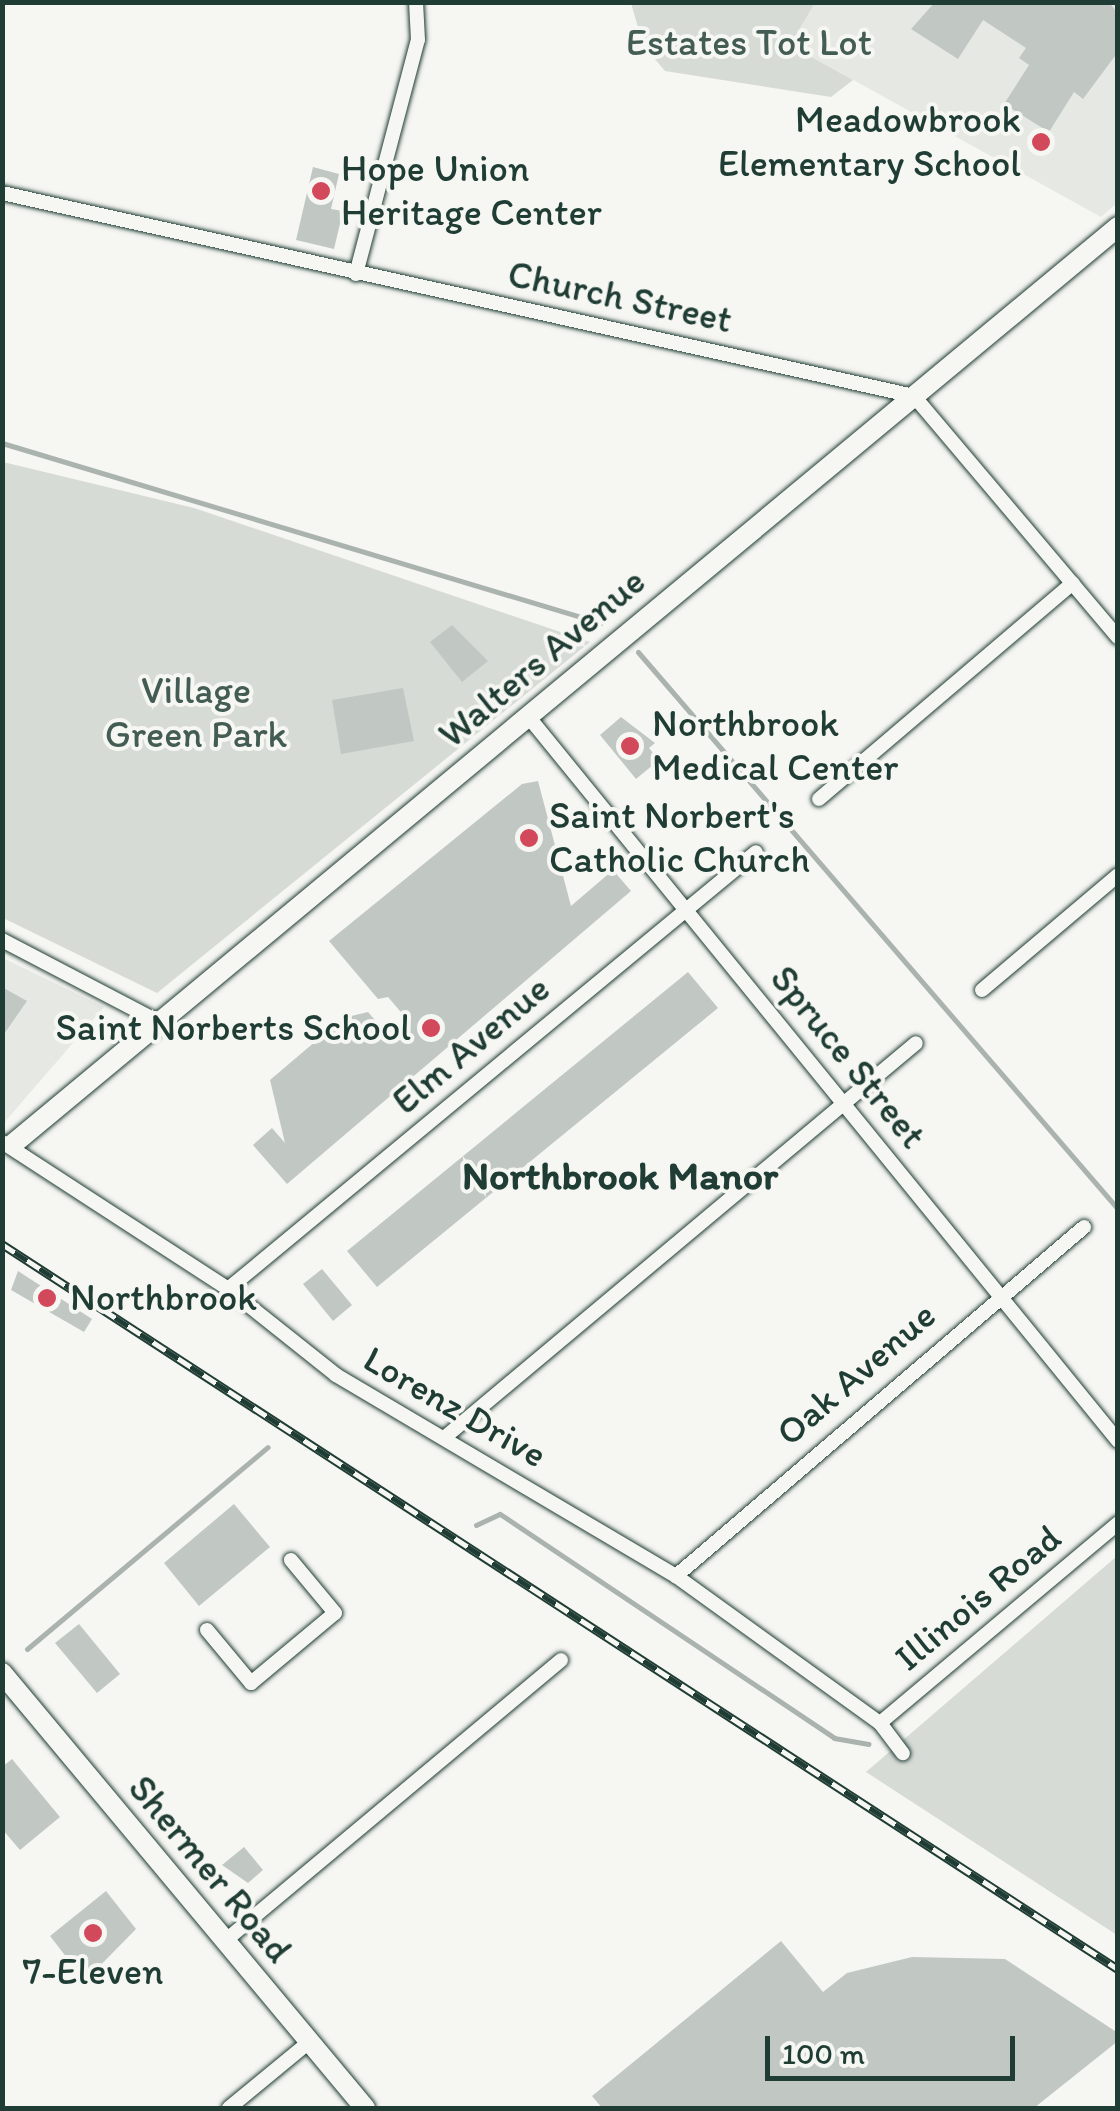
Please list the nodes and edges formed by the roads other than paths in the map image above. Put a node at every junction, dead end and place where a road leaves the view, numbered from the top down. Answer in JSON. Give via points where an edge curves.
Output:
{"nodes":[{"id":1,"x":416,"y":2,"type":"edge"},
{"id":2,"x":2,"y":193,"type":"edge"},
{"id":3,"x":1115,"y":233,"type":"edge"},
{"id":4,"x":356,"y":274,"type":"junction"},
{"id":5,"x":914,"y":396,"type":"junction"},
{"id":6,"x":1073,"y":584,"type":"junction"},
{"id":7,"x":1118,"y":638,"type":"edge"},
{"id":8,"x":527,"y":715,"type":"junction"},
{"id":9,"x":819,"y":799,"type":"dead end"},
{"id":10,"x":756,"y":852,"type":"dead end"},
{"id":11,"x":1118,"y":875,"type":"edge"},
{"id":12,"x":685,"y":909,"type":"junction"},
{"id":13,"x":2,"y":940,"type":"edge"},
{"id":14,"x":982,"y":990,"type":"dead end"},
{"id":15,"x":160,"y":1022,"type":"junction"},
{"id":16,"x":916,"y":1043,"type":"dead end"},
{"id":17,"x":843,"y":1104,"type":"junction"},
{"id":18,"x":8,"y":1143,"type":"edge"},
{"id":19,"x":1084,"y":1227,"type":"dead end"},
{"id":20,"x":228,"y":1290,"type":"junction"},
{"id":21,"x":998,"y":1293,"type":"junction"},
{"id":22,"x":444,"y":1438,"type":"junction"},
{"id":23,"x":1118,"y":1441,"type":"edge"},
{"id":24,"x":1118,"y":1524,"type":"edge"},
{"id":25,"x":292,"y":1560,"type":"dead end"},
{"id":26,"x":676,"y":1576,"type":"junction"},
{"id":27,"x":207,"y":1630,"type":"dead end"},
{"id":28,"x":562,"y":1660,"type":"dead end"},
{"id":29,"x":2,"y":1673,"type":"edge"},
{"id":30,"x":880,"y":1723,"type":"junction"},
{"id":31,"x":904,"y":1752,"type":"dead end"},
{"id":32,"x":224,"y":1941,"type":"junction"},
{"id":33,"x":309,"y":2042,"type":"junction"},
{"id":34,"x":229,"y":2108,"type":"edge"},
{"id":35,"x":365,"y":2108,"type":"edge"}],
"edges":[{"from":1,"to":4,"type":"street","via":[[418,40]]},
{"from":2,"to":4,"type":"street","name":"Church Street"},
{"from":3,"to":5,"type":"street","name":"Walters Avenue"},
{"from":4,"to":5,"type":"street","name":"Church Street"},
{"from":5,"to":6,"type":"street"},
{"from":5,"to":8,"type":"street","name":"Walters Avenue"},
{"from":6,"to":7,"type":"street"},
{"from":6,"to":9,"type":"street"},
{"from":8,"to":12,"type":"street","name":"Spruce Street"},
{"from":8,"to":15,"type":"street","name":"Walters Avenue"},
{"from":10,"to":12,"type":"street","name":"Elm Avenue"},
{"from":11,"to":14,"type":"street"},
{"from":12,"to":17,"type":"street","name":"Spruce Street"},
{"from":12,"to":20,"type":"street","name":"Elm Avenue"},
{"from":13,"to":15,"type":"street"},
{"from":15,"to":18,"type":"street","name":"Walters Avenue"},
{"from":16,"to":17,"type":"street"},
{"from":17,"to":21,"type":"street","name":"Spruce Street"},
{"from":17,"to":22,"type":"street"},
{"from":18,"to":20,"type":"street","name":"Lorenz Drive"},
{"from":19,"to":21,"type":"street","name":"Oak Avenue"},
{"from":20,"to":22,"type":"street","name":"Lorenz Drive","via":[[336,1375]]},
{"from":21,"to":23,"type":"street","name":"Spruce Street"},
{"from":21,"to":26,"type":"street","name":"Oak Avenue"},
{"from":22,"to":26,"type":"street","name":"Lorenz Drive"},
{"from":24,"to":30,"type":"street","name":"Illinois Road"},
{"from":25,"to":27,"type":"street","via":[[335,1613],[251,1683]]},
{"from":26,"to":30,"type":"street","name":"Lorenz Drive"},
{"from":28,"to":32,"type":"street"},
{"from":29,"to":32,"type":"street","name":"Shermer Road"},
{"from":30,"to":31,"type":"street","name":"Lorenz Drive"},
{"from":32,"to":33,"type":"street","name":"Shermer Road"},
{"from":33,"to":34,"type":"street"},
{"from":33,"to":35,"type":"street","name":"Shermer Road"}]}
